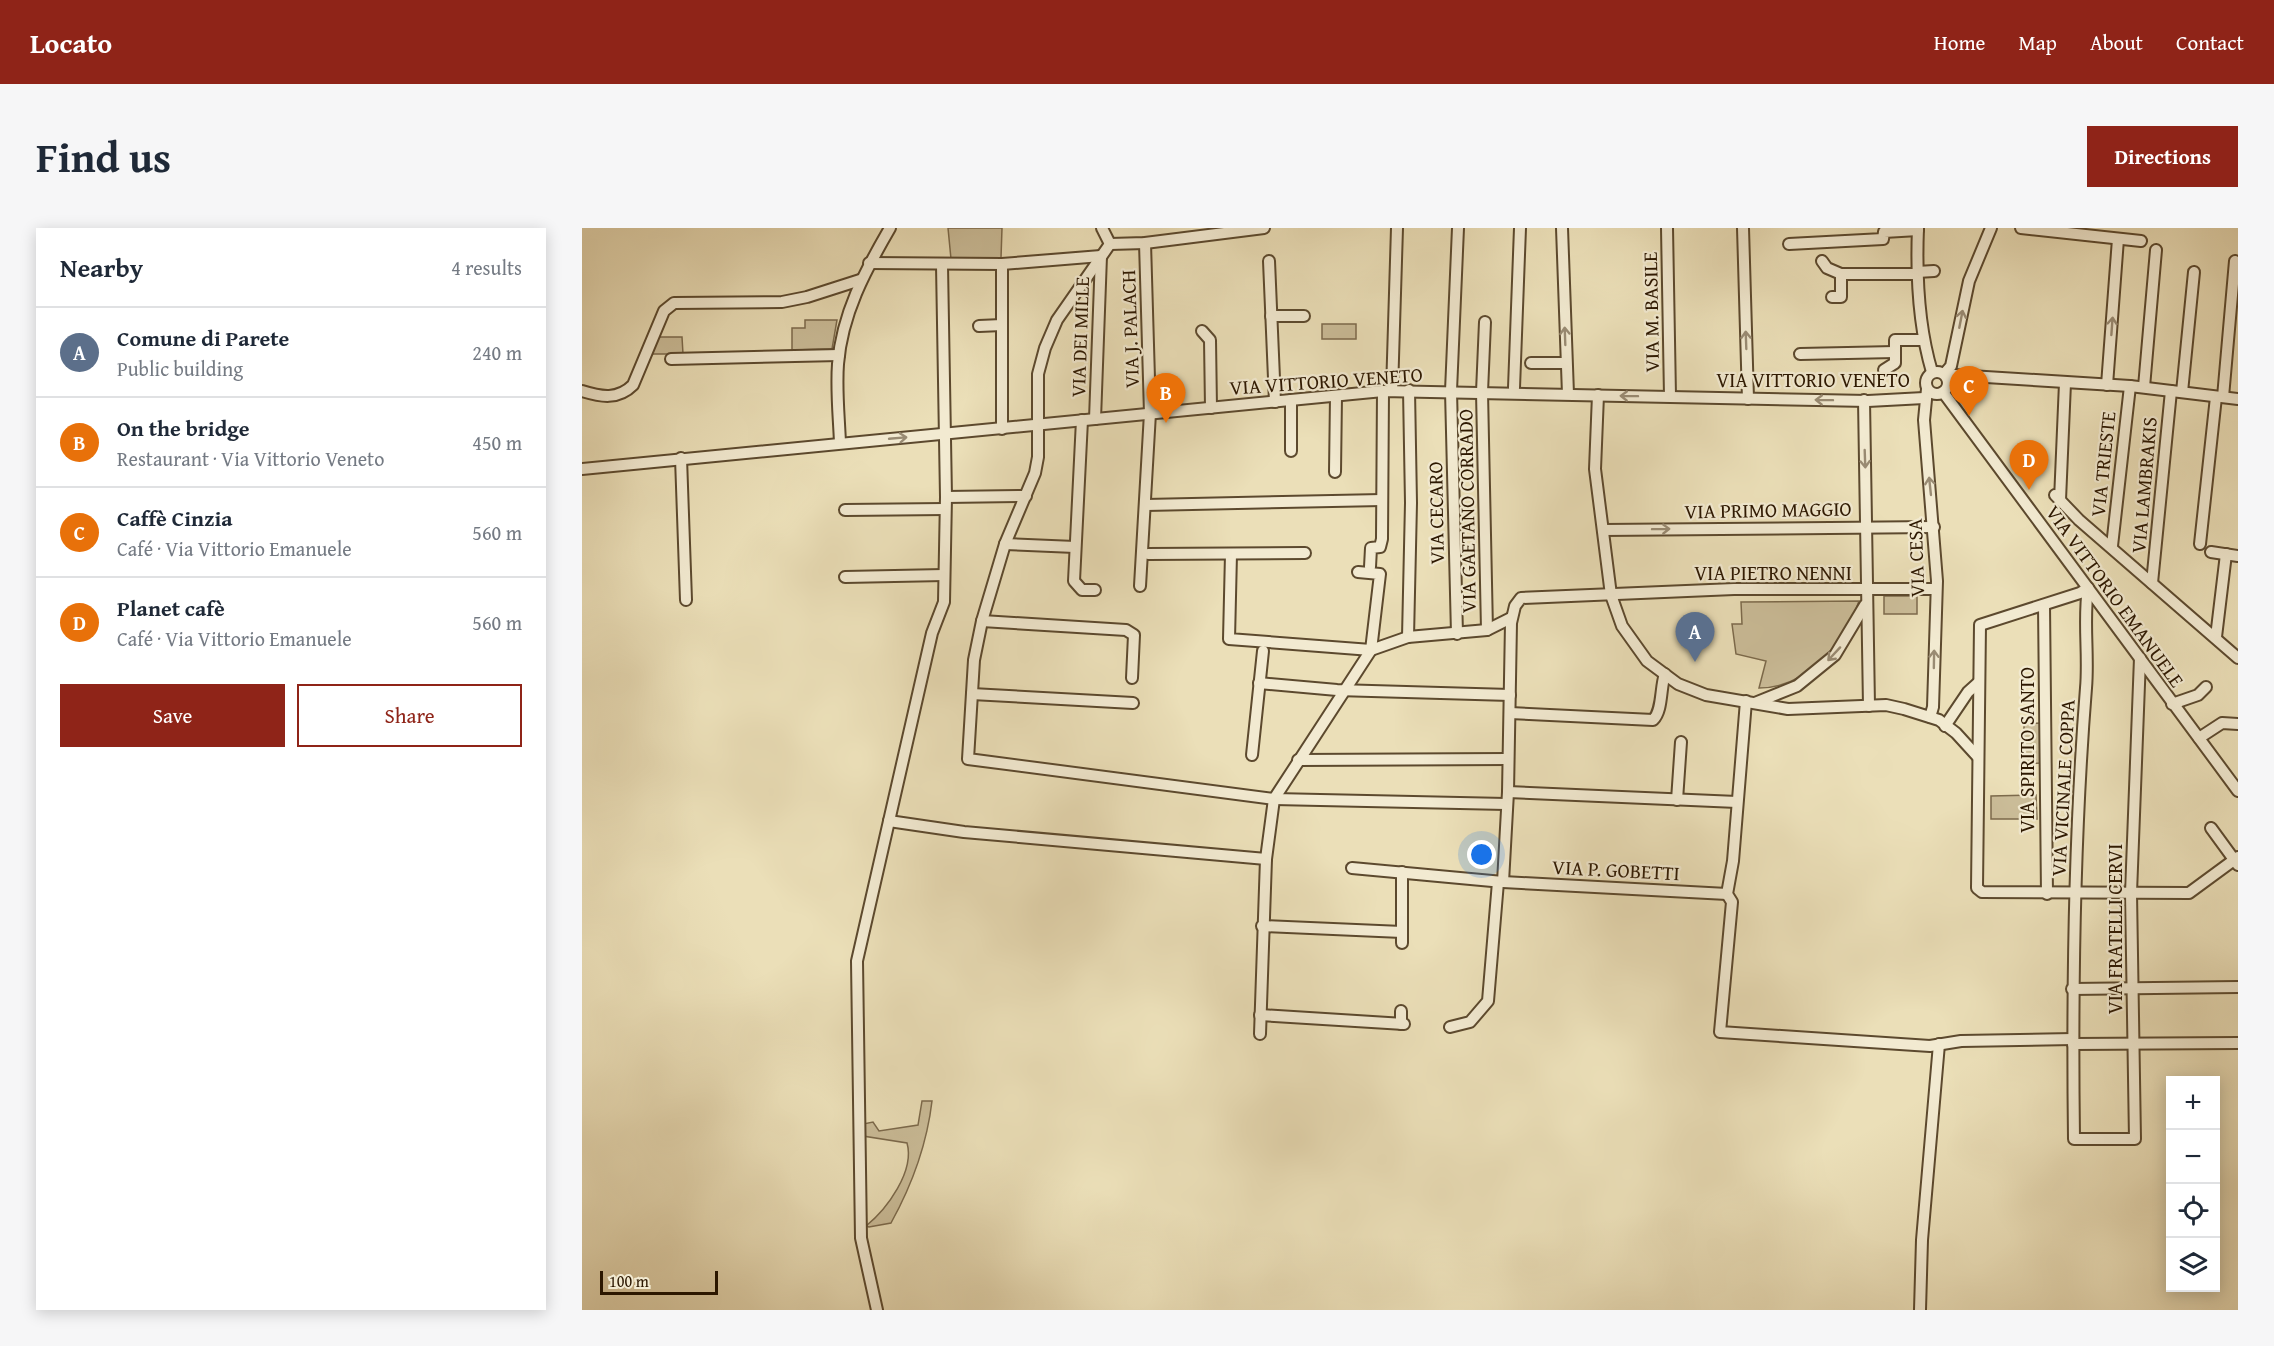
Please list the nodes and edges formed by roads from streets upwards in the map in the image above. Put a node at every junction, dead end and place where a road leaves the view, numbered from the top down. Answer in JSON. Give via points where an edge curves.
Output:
{"nodes":[{"id":1,"x":890,"y":228,"type":"edge"},
{"id":2,"x":1102,"y":228,"type":"edge"},
{"id":3,"x":1264,"y":228,"type":"edge"},
{"id":4,"x":1397,"y":228,"type":"edge"},
{"id":5,"x":1458,"y":228,"type":"edge"},
{"id":6,"x":1520,"y":228,"type":"edge"},
{"id":7,"x":1562,"y":228,"type":"edge"},
{"id":8,"x":1667,"y":228,"type":"edge"},
{"id":9,"x":1743,"y":228,"type":"edge"},
{"id":10,"x":1991,"y":228,"type":"edge"},
{"id":11,"x":2021,"y":228,"type":"edge"},
{"id":12,"x":2039,"y":228,"type":"edge"},
{"id":13,"x":1918,"y":229,"type":"edge"},
{"id":14,"x":2063,"y":232,"type":"junction"},
{"id":15,"x":2118,"y":239,"type":"junction"},
{"id":16,"x":2141,"y":242,"type":"dead end"},
{"id":17,"x":1145,"y":243,"type":"junction"},
{"id":18,"x":1110,"y":244,"type":"junction"},
{"id":19,"x":1789,"y":244,"type":"dead end"},
{"id":20,"x":2156,"y":250,"type":"dead end"},
{"id":21,"x":1101,"y":256,"type":"junction"},
{"id":22,"x":1269,"y":261,"type":"dead end"},
{"id":23,"x":1822,"y":261,"type":"dead end"},
{"id":24,"x":2235,"y":261,"type":"dead end"},
{"id":25,"x":869,"y":263,"type":"junction"},
{"id":26,"x":1002,"y":264,"type":"junction"},
{"id":27,"x":942,"y":265,"type":"junction"},
{"id":28,"x":1934,"y":271,"type":"dead end"},
{"id":29,"x":2194,"y":272,"type":"dead end"},
{"id":30,"x":1917,"y":273,"type":"junction"},
{"id":31,"x":1841,"y":274,"type":"junction"},
{"id":32,"x":860,"y":280,"type":"junction"},
{"id":33,"x":1832,"y":297,"type":"dead end"},
{"id":34,"x":1271,"y":316,"type":"junction"},
{"id":35,"x":1304,"y":316,"type":"dead end"},
{"id":36,"x":1485,"y":322,"type":"dead end"},
{"id":37,"x":1002,"y":325,"type":"junction"},
{"id":38,"x":979,"y":326,"type":"dead end"},
{"id":39,"x":1202,"y":331,"type":"dead end"},
{"id":40,"x":1922,"y":340,"type":"junction"},
{"id":41,"x":1895,"y":352,"type":"junction"},
{"id":42,"x":1800,"y":354,"type":"dead end"},
{"id":43,"x":839,"y":355,"type":"junction"},
{"id":44,"x":671,"y":358,"type":"dead end"},
{"id":45,"x":1531,"y":363,"type":"dead end"},
{"id":46,"x":1566,"y":363,"type":"junction"},
{"id":47,"x":1884,"y":370,"type":"dead end"},
{"id":48,"x":1932,"y":372,"type":"junction"},
{"id":49,"x":1945,"y":376,"type":"junction"},
{"id":50,"x":2065,"y":383,"type":"junction"},
{"id":51,"x":2107,"y":385,"type":"junction"},
{"id":52,"x":2130,"y":386,"type":"junction"},
{"id":53,"x":2144,"y":387,"type":"junction"},
{"id":54,"x":1408,"y":390,"type":"junction"},
{"id":55,"x":582,"y":391,"type":"edge"},
{"id":56,"x":1388,"y":391,"type":"junction"},
{"id":57,"x":1451,"y":391,"type":"junction"},
{"id":58,"x":1513,"y":391,"type":"junction"},
{"id":59,"x":1482,"y":392,"type":"junction"},
{"id":60,"x":1943,"y":392,"type":"junction"},
{"id":61,"x":2176,"y":392,"type":"junction"},
{"id":62,"x":1568,"y":394,"type":"junction"},
{"id":63,"x":1926,"y":394,"type":"junction"},
{"id":64,"x":1598,"y":395,"type":"junction"},
{"id":65,"x":1336,"y":396,"type":"junction"},
{"id":66,"x":1670,"y":396,"type":"junction"},
{"id":67,"x":2219,"y":397,"type":"junction"},
{"id":68,"x":1748,"y":399,"type":"junction"},
{"id":69,"x":2238,"y":399,"type":"edge"},
{"id":70,"x":1291,"y":400,"type":"junction"},
{"id":71,"x":1864,"y":400,"type":"junction"},
{"id":72,"x":1275,"y":402,"type":"junction"},
{"id":73,"x":1211,"y":408,"type":"junction"},
{"id":74,"x":1150,"y":413,"type":"junction"},
{"id":75,"x":1095,"y":419,"type":"junction"},
{"id":76,"x":1082,"y":420,"type":"junction"},
{"id":77,"x":1038,"y":424,"type":"junction"},
{"id":78,"x":1002,"y":429,"type":"junction"},
{"id":79,"x":945,"y":434,"type":"junction"},
{"id":80,"x":840,"y":443,"type":"junction"},
{"id":81,"x":1291,"y":451,"type":"dead end"},
{"id":82,"x":681,"y":458,"type":"junction"},
{"id":83,"x":582,"y":469,"type":"edge"},
{"id":84,"x":1335,"y":472,"type":"dead end"},
{"id":85,"x":1026,"y":496,"type":"junction"},
{"id":86,"x":1382,"y":500,"type":"junction"},
{"id":87,"x":945,"y":503,"type":"junction"},
{"id":88,"x":1146,"y":505,"type":"junction"},
{"id":89,"x":845,"y":510,"type":"dead end"},
{"id":90,"x":1867,"y":527,"type":"junction"},
{"id":91,"x":1934,"y":527,"type":"junction"},
{"id":92,"x":1603,"y":530,"type":"junction"},
{"id":93,"x":1005,"y":544,"type":"junction"},
{"id":94,"x":2200,"y":544,"type":"dead end"},
{"id":95,"x":2112,"y":546,"type":"junction"},
{"id":96,"x":1075,"y":548,"type":"junction"},
{"id":97,"x":2211,"y":552,"type":"dead end"},
{"id":98,"x":1305,"y":553,"type":"dead end"},
{"id":99,"x":1148,"y":554,"type":"dead end"},
{"id":100,"x":1231,"y":554,"type":"junction"},
{"id":101,"x":2226,"y":554,"type":"junction"},
{"id":102,"x":2238,"y":556,"type":"edge"},
{"id":103,"x":1371,"y":567,"type":"dead end"},
{"id":104,"x":1358,"y":572,"type":"dead end"},
{"id":105,"x":944,"y":575,"type":"junction"},
{"id":106,"x":845,"y":577,"type":"dead end"},
{"id":107,"x":2152,"y":583,"type":"junction"},
{"id":108,"x":1140,"y":586,"type":"dead end"},
{"id":109,"x":2088,"y":588,"type":"junction"},
{"id":110,"x":1935,"y":589,"type":"junction"},
{"id":111,"x":1095,"y":590,"type":"dead end"},
{"id":112,"x":1866,"y":590,"type":"junction"},
{"id":113,"x":1611,"y":596,"type":"junction"},
{"id":114,"x":686,"y":600,"type":"dead end"},
{"id":115,"x":1865,"y":605,"type":"junction"},
{"id":116,"x":2044,"y":605,"type":"junction"},
{"id":117,"x":1511,"y":618,"type":"junction"},
{"id":118,"x":982,"y":621,"type":"junction"},
{"id":119,"x":1487,"y":630,"type":"junction"},
{"id":120,"x":1456,"y":634,"type":"junction"},
{"id":121,"x":1408,"y":637,"type":"junction"},
{"id":122,"x":2216,"y":637,"type":"junction"},
{"id":123,"x":1371,"y":650,"type":"junction"},
{"id":124,"x":1263,"y":651,"type":"dead end"},
{"id":125,"x":2140,"y":658,"type":"junction"},
{"id":126,"x":2238,"y":658,"type":"edge"},
{"id":127,"x":1665,"y":674,"type":"junction"},
{"id":128,"x":1131,"y":678,"type":"dead end"},
{"id":129,"x":1259,"y":683,"type":"junction"},
{"id":130,"x":1977,"y":683,"type":"junction"},
{"id":131,"x":2206,"y":687,"type":"dead end"},
{"id":132,"x":1343,"y":690,"type":"junction"},
{"id":133,"x":972,"y":694,"type":"junction"},
{"id":134,"x":1510,"y":695,"type":"junction"},
{"id":135,"x":1750,"y":702,"type":"junction"},
{"id":136,"x":1132,"y":703,"type":"dead end"},
{"id":137,"x":2172,"y":704,"type":"junction"},
{"id":138,"x":1869,"y":706,"type":"junction"},
{"id":139,"x":1510,"y":713,"type":"junction"},
{"id":140,"x":1930,"y":717,"type":"junction"},
{"id":141,"x":2238,"y":724,"type":"edge"},
{"id":142,"x":1945,"y":726,"type":"junction"},
{"id":143,"x":2199,"y":738,"type":"junction"},
{"id":144,"x":1681,"y":742,"type":"dead end"},
{"id":145,"x":1252,"y":754,"type":"dead end"},
{"id":146,"x":1977,"y":756,"type":"junction"},
{"id":147,"x":1508,"y":759,"type":"junction"},
{"id":148,"x":1298,"y":760,"type":"junction"},
{"id":149,"x":2234,"y":778,"type":"edge"},
{"id":150,"x":2238,"y":791,"type":"edge"},
{"id":151,"x":1508,"y":792,"type":"junction"},
{"id":152,"x":1274,"y":799,"type":"junction"},
{"id":153,"x":1677,"y":800,"type":"junction"},
{"id":154,"x":1737,"y":802,"type":"junction"},
{"id":155,"x":1506,"y":804,"type":"junction"},
{"id":156,"x":889,"y":821,"type":"junction"},
{"id":157,"x":2211,"y":828,"type":"dead end"},
{"id":158,"x":1266,"y":859,"type":"junction"},
{"id":159,"x":2237,"y":861,"type":"edge"},
{"id":160,"x":1352,"y":868,"type":"dead end"},
{"id":161,"x":1402,"y":872,"type":"junction"},
{"id":162,"x":1501,"y":882,"type":"junction"},
{"id":163,"x":2131,"y":893,"type":"junction"},
{"id":164,"x":1727,"y":894,"type":"junction"},
{"id":165,"x":2047,"y":894,"type":"junction"},
{"id":166,"x":2075,"y":894,"type":"junction"},
{"id":167,"x":1263,"y":926,"type":"junction"},
{"id":168,"x":2238,"y":987,"type":"edge"},
{"id":169,"x":2133,"y":988,"type":"junction"},
{"id":170,"x":2072,"y":989,"type":"junction"},
{"id":171,"x":1401,"y":1011,"type":"dead end"},
{"id":172,"x":1260,"y":1015,"type":"junction"},
{"id":173,"x":1450,"y":1027,"type":"dead end"},
{"id":174,"x":1260,"y":1034,"type":"dead end"},
{"id":175,"x":2073,"y":1041,"type":"junction"},
{"id":176,"x":2238,"y":1043,"type":"edge"},
{"id":177,"x":1939,"y":1044,"type":"junction"},
{"id":178,"x":2133,"y":1044,"type":"junction"},
{"id":179,"x":2238,"y":1050,"type":"edge"},
{"id":180,"x":2074,"y":1139,"type":"joint"},
{"id":181,"x":877,"y":1310,"type":"edge"},
{"id":182,"x":1920,"y":1310,"type":"edge"}],
"edges":[{"from":1,"to":25,"type":"street"},
{"from":2,"to":18,"type":"street"},
{"from":3,"to":17,"type":"street"},
{"from":4,"to":56,"type":"street"},
{"from":5,"to":57,"type":"street","name":"VIA CECARO"},
{"from":6,"to":58,"type":"street"},
{"from":46,"to":7,"type":"street","one_way":true},
{"from":8,"to":66,"type":"street","name":"VIA M. BASILE"},
{"from":68,"to":9,"type":"street","one_way":true},
{"from":49,"to":10,"type":"street","one_way":true,"via":[[1951,366],[1969,281]]},
{"from":11,"to":14,"type":"street"},
{"from":12,"to":14,"type":"street"},
{"from":13,"to":19,"type":"street","via":[[1884,232],[1883,239]]},
{"from":13,"to":30,"type":"street"},
{"from":14,"to":15,"type":"street"},
{"from":15,"to":16,"type":"street"},
{"from":51,"to":15,"type":"street","one_way":true},
{"from":17,"to":18,"type":"street"},
{"from":17,"to":74,"type":"street","name":"VIA J. PALACH"},
{"from":18,"to":21,"type":"street"},
{"from":20,"to":53,"type":"street"},
{"from":21,"to":26,"type":"street"},
{"from":21,"to":75,"type":"street","name":"VIA DEI MILLE"},
{"from":21,"to":77,"type":"street","via":[[1058,320],[1045,348],[1038,375]]},
{"from":22,"to":34,"type":"street"},
{"from":23,"to":31,"type":"street"},
{"from":24,"to":67,"type":"street"},
{"from":25,"to":27,"type":"street"},
{"from":25,"to":32,"type":"street"},
{"from":26,"to":27,"type":"street"},
{"from":26,"to":37,"type":"street"},
{"from":27,"to":79,"type":"street"},
{"from":28,"to":30,"type":"street"},
{"from":29,"to":61,"type":"street","name":"VIA LAMBRAKIS"},
{"from":30,"to":31,"type":"street"},
{"from":30,"to":40,"type":"street"},
{"from":31,"to":33,"type":"street","via":[[1841,297]]},
{"from":32,"to":43,"type":"street"},
{"from":32,"to":55,"type":"street","via":[[782,302],[674,303],[664,311],[627,391],[609,397]]},
{"from":34,"to":35,"type":"street"},
{"from":34,"to":72,"type":"street"},
{"from":36,"to":59,"type":"street","name":"VIA GAETANO CORRADO"},
{"from":37,"to":38,"type":"street"},
{"from":37,"to":78,"type":"street"},
{"from":39,"to":73,"type":"street","via":[[1210,340]]},
{"from":40,"to":41,"type":"street","via":[[1895,340]]},
{"from":40,"to":48,"type":"street"},
{"from":41,"to":42,"type":"street"},
{"from":41,"to":47,"type":"street","via":[[1895,363]]},
{"from":43,"to":44,"type":"street"},
{"from":43,"to":80,"type":"street"},
{"from":45,"to":46,"type":"street"},
{"from":46,"to":62,"type":"street"},
{"from":48,"to":49,"type":"street"},
{"from":48,"to":63,"type":"street","name":"VIA CESA","via":[[1926,380]]},
{"from":49,"to":50,"type":"street"},
{"from":49,"to":60,"type":"street","via":[[1947,387]]},
{"from":50,"to":51,"type":"street"},
{"from":50,"to":95,"type":"street","via":[[2058,497]]},
{"from":51,"to":52,"type":"street"},
{"from":52,"to":53,"type":"street"},
{"from":52,"to":95,"type":"street","name":"VIA TRIESTE"},
{"from":53,"to":61,"type":"street"},
{"from":54,"to":56,"type":"street","name":"VIA VITTORIO VENETO"},
{"from":54,"to":57,"type":"street","name":"VIA VITTORIO VENETO"},
{"from":54,"to":121,"type":"street"},
{"from":56,"to":65,"type":"street","name":"VIA VITTORIO VENETO"},
{"from":56,"to":86,"type":"street"},
{"from":57,"to":59,"type":"street","name":"VIA VITTORIO VENETO"},
{"from":57,"to":120,"type":"street","name":"VIA CECARO"},
{"from":58,"to":59,"type":"street","name":"VIA VITTORIO VENETO"},
{"from":58,"to":62,"type":"street","name":"VIA VITTORIO VENETO"},
{"from":59,"to":119,"type":"street","name":"VIA GAETANO CORRADO"},
{"from":60,"to":63,"type":"street","name":"VIA VITTORIO VENETO"},
{"from":60,"to":109,"type":"street","name":"VIA VITTORIO EMANUELE"},
{"from":61,"to":67,"type":"street"},
{"from":61,"to":107,"type":"street","name":"VIA LAMBRAKIS"},
{"from":62,"to":64,"type":"street","name":"VIA VITTORIO VENETO"},
{"from":63,"to":71,"type":"street","name":"VIA VITTORIO VENETO"},
{"from":91,"to":63,"type":"street","name":"VIA CESA","one_way":true,"via":[[1925,444]]},
{"from":66,"to":64,"type":"street","name":"VIA VITTORIO VENETO","one_way":true},
{"from":64,"to":92,"type":"street","via":[[1595,469]]},
{"from":65,"to":70,"type":"street","name":"VIA VITTORIO VENETO"},
{"from":65,"to":84,"type":"street"},
{"from":66,"to":68,"type":"street","name":"VIA VITTORIO VENETO"},
{"from":67,"to":69,"type":"street"},
{"from":67,"to":94,"type":"street"},
{"from":71,"to":68,"type":"street","name":"VIA VITTORIO VENETO","one_way":true},
{"from":70,"to":72,"type":"street","name":"VIA VITTORIO VENETO"},
{"from":70,"to":81,"type":"street"},
{"from":71,"to":90,"type":"street","one_way":true},
{"from":72,"to":73,"type":"street","name":"VIA VITTORIO VENETO"},
{"from":73,"to":74,"type":"street","name":"VIA VITTORIO VENETO"},
{"from":74,"to":75,"type":"street","name":"VIA VITTORIO VENETO"},
{"from":74,"to":88,"type":"street","name":"VIA J. PALACH"},
{"from":75,"to":76,"type":"street","name":"VIA VITTORIO VENETO"},
{"from":76,"to":77,"type":"street","name":"VIA VITTORIO VENETO"},
{"from":76,"to":96,"type":"street"},
{"from":77,"to":78,"type":"street","name":"VIA VITTORIO VENETO"},
{"from":77,"to":85,"type":"street","via":[[1038,457]]},
{"from":78,"to":79,"type":"street","name":"VIA VITTORIO VENETO"},
{"from":80,"to":79,"type":"street","name":"VIA VITTORIO VENETO","one_way":true},
{"from":79,"to":87,"type":"street"},
{"from":80,"to":82,"type":"street","name":"VIA VITTORIO VENETO"},
{"from":82,"to":83,"type":"street","name":"VIA VITTORIO VENETO"},
{"from":82,"to":114,"type":"street"},
{"from":85,"to":87,"type":"street"},
{"from":85,"to":93,"type":"street"},
{"from":86,"to":88,"type":"street"},
{"from":86,"to":103,"type":"street","via":[[1382,539],[1380,547],[1371,548]]},
{"from":87,"to":89,"type":"street"},
{"from":87,"to":105,"type":"street"},
{"from":88,"to":108,"type":"street","name":"VIA J. PALACH"},
{"from":90,"to":91,"type":"street","name":"VIA PRIMO MAGGIO"},
{"from":92,"to":90,"type":"street","name":"VIA PRIMO MAGGIO","one_way":true},
{"from":90,"to":112,"type":"street"},
{"from":91,"to":110,"type":"street","name":"VIA CESA"},
{"from":92,"to":113,"type":"street"},
{"from":93,"to":96,"type":"street"},
{"from":93,"to":118,"type":"street"},
{"from":95,"to":107,"type":"street"},
{"from":96,"to":111,"type":"street","via":[[1074,581],[1082,590]]},
{"from":97,"to":101,"type":"street"},
{"from":98,"to":100,"type":"street"},
{"from":99,"to":100,"type":"street"},
{"from":100,"to":123,"type":"street","via":[[1229,639]]},
{"from":101,"to":102,"type":"street"},
{"from":101,"to":122,"type":"street"},
{"from":104,"to":123,"type":"street","via":[[1380,574]]},
{"from":105,"to":106,"type":"street"},
{"from":105,"to":156,"type":"street","via":[[944,602],[932,633]]},
{"from":107,"to":122,"type":"street"},
{"from":109,"to":116,"type":"street"},
{"from":109,"to":125,"type":"street","name":"VIA VITTORIO EMANUELE"},
{"from":109,"to":166,"type":"street","name":"VIA VICINALE COPPA","via":[[2089,651]]},
{"from":110,"to":112,"type":"street","name":"VIA PIETRO NENNI"},
{"from":140,"to":110,"type":"street","name":"VIA CESA","one_way":true},
{"from":112,"to":113,"type":"street","name":"VIA PIETRO NENNI","via":[[1734,589]]},
{"from":112,"to":115,"type":"street"},
{"from":113,"to":117,"type":"street","name":"VIA PIETRO NENNI","via":[[1521,598]]},
{"from":113,"to":127,"type":"street","via":[[1631,641],[1647,661]]},
{"from":115,"to":135,"type":"street","one_way":true,"via":[[1835,655],[1797,686]]},
{"from":115,"to":138,"type":"street"},
{"from":116,"to":130,"type":"street","via":[[1980,625]]},
{"from":116,"to":165,"type":"street","name":"VIA SPIRITO SANTO"},
{"from":117,"to":119,"type":"street"},
{"from":117,"to":134,"type":"street"},
{"from":118,"to":128,"type":"street","via":[[1126,630],[1134,635]]},
{"from":118,"to":133,"type":"street"},
{"from":119,"to":120,"type":"street"},
{"from":120,"to":121,"type":"street"},
{"from":121,"to":123,"type":"street"},
{"from":122,"to":126,"type":"street"},
{"from":123,"to":132,"type":"street"},
{"from":124,"to":129,"type":"street"},
{"from":125,"to":137,"type":"street","name":"VIA VITTORIO EMANUELE"},
{"from":125,"to":163,"type":"street","name":"VIA FRATELLI CERVI"},
{"from":127,"to":135,"type":"street","via":[[1706,695]]},
{"from":127,"to":139,"type":"street","via":[[1653,720]]},
{"from":129,"to":132,"type":"street"},
{"from":129,"to":145,"type":"street"},
{"from":130,"to":142,"type":"street"},
{"from":130,"to":146,"type":"street"},
{"from":131,"to":137,"type":"street","via":[[2198,695]]},
{"from":132,"to":134,"type":"street"},
{"from":132,"to":148,"type":"street"},
{"from":133,"to":136,"type":"street"},
{"from":133,"to":152,"type":"street","via":[[968,759]]},
{"from":134,"to":139,"type":"street"},
{"from":135,"to":138,"type":"street","via":[[1788,709]]},
{"from":135,"to":154,"type":"street"},
{"from":137,"to":143,"type":"street","name":"VIA VITTORIO EMANUELE"},
{"from":138,"to":140,"type":"street","via":[[1895,707]]},
{"from":139,"to":147,"type":"street"},
{"from":140,"to":142,"type":"street"},
{"from":141,"to":143,"type":"street","via":[[2222,723]]},
{"from":142,"to":146,"type":"street"},
{"from":143,"to":149,"type":"street","name":"VIA VITTORIO EMANUELE"},
{"from":144,"to":153,"type":"street"},
{"from":146,"to":165,"type":"street","via":[[1977,888],[1982,892]]},
{"from":147,"to":148,"type":"street"},
{"from":147,"to":151,"type":"street"},
{"from":148,"to":152,"type":"street"},
{"from":149,"to":150,"type":"street","name":"VIA VITTORIO EMANUELE"},
{"from":151,"to":153,"type":"street"},
{"from":151,"to":155,"type":"street"},
{"from":152,"to":155,"type":"street"},
{"from":152,"to":158,"type":"street"},
{"from":153,"to":154,"type":"street"},
{"from":154,"to":164,"type":"street"},
{"from":155,"to":162,"type":"street"},
{"from":156,"to":158,"type":"street","via":[[964,832]]},
{"from":156,"to":181,"type":"street","via":[[857,961],[856,991],[861,1238]]},
{"from":157,"to":159,"type":"street"},
{"from":158,"to":167,"type":"street"},
{"from":159,"to":163,"type":"street","via":[[2189,893]]},
{"from":160,"to":161,"type":"street","name":"VIA P. GOBETTI"},
{"from":161,"to":162,"type":"street","name":"VIA P. GOBETTI"},
{"from":161,"to":167,"type":"street","via":[[1402,938]]},
{"from":162,"to":164,"type":"street","name":"VIA P. GOBETTI"},
{"from":162,"to":173,"type":"street","via":[[1488,1001],[1470,1022]]},
{"from":163,"to":166,"type":"street"},
{"from":163,"to":169,"type":"street","name":"VIA FRATELLI CERVI"},
{"from":164,"to":177,"type":"street","via":[[1732,902],[1720,1032]]},
{"from":165,"to":166,"type":"street"},
{"from":166,"to":170,"type":"street","name":"VIA VICINALE COPPA"},
{"from":167,"to":172,"type":"street"},
{"from":168,"to":169,"type":"street"},
{"from":169,"to":170,"type":"street"},
{"from":169,"to":178,"type":"street","name":"VIA FRATELLI CERVI"},
{"from":170,"to":175,"type":"street","name":"VIA VICINALE COPPA"},
{"from":171,"to":172,"type":"street","via":[[1402,1024]]},
{"from":172,"to":174,"type":"street"},
{"from":175,"to":177,"type":"street"},
{"from":175,"to":178,"type":"street"},
{"from":175,"to":180,"type":"street","name":"VIA VICINALE COPPA"},
{"from":176,"to":178,"type":"street"},
{"from":176,"to":179,"type":"street"},
{"from":177,"to":182,"type":"street"},
{"from":178,"to":180,"type":"street","name":"VIA FRATELLI CERVI","via":[[2135,1139]]}]}
